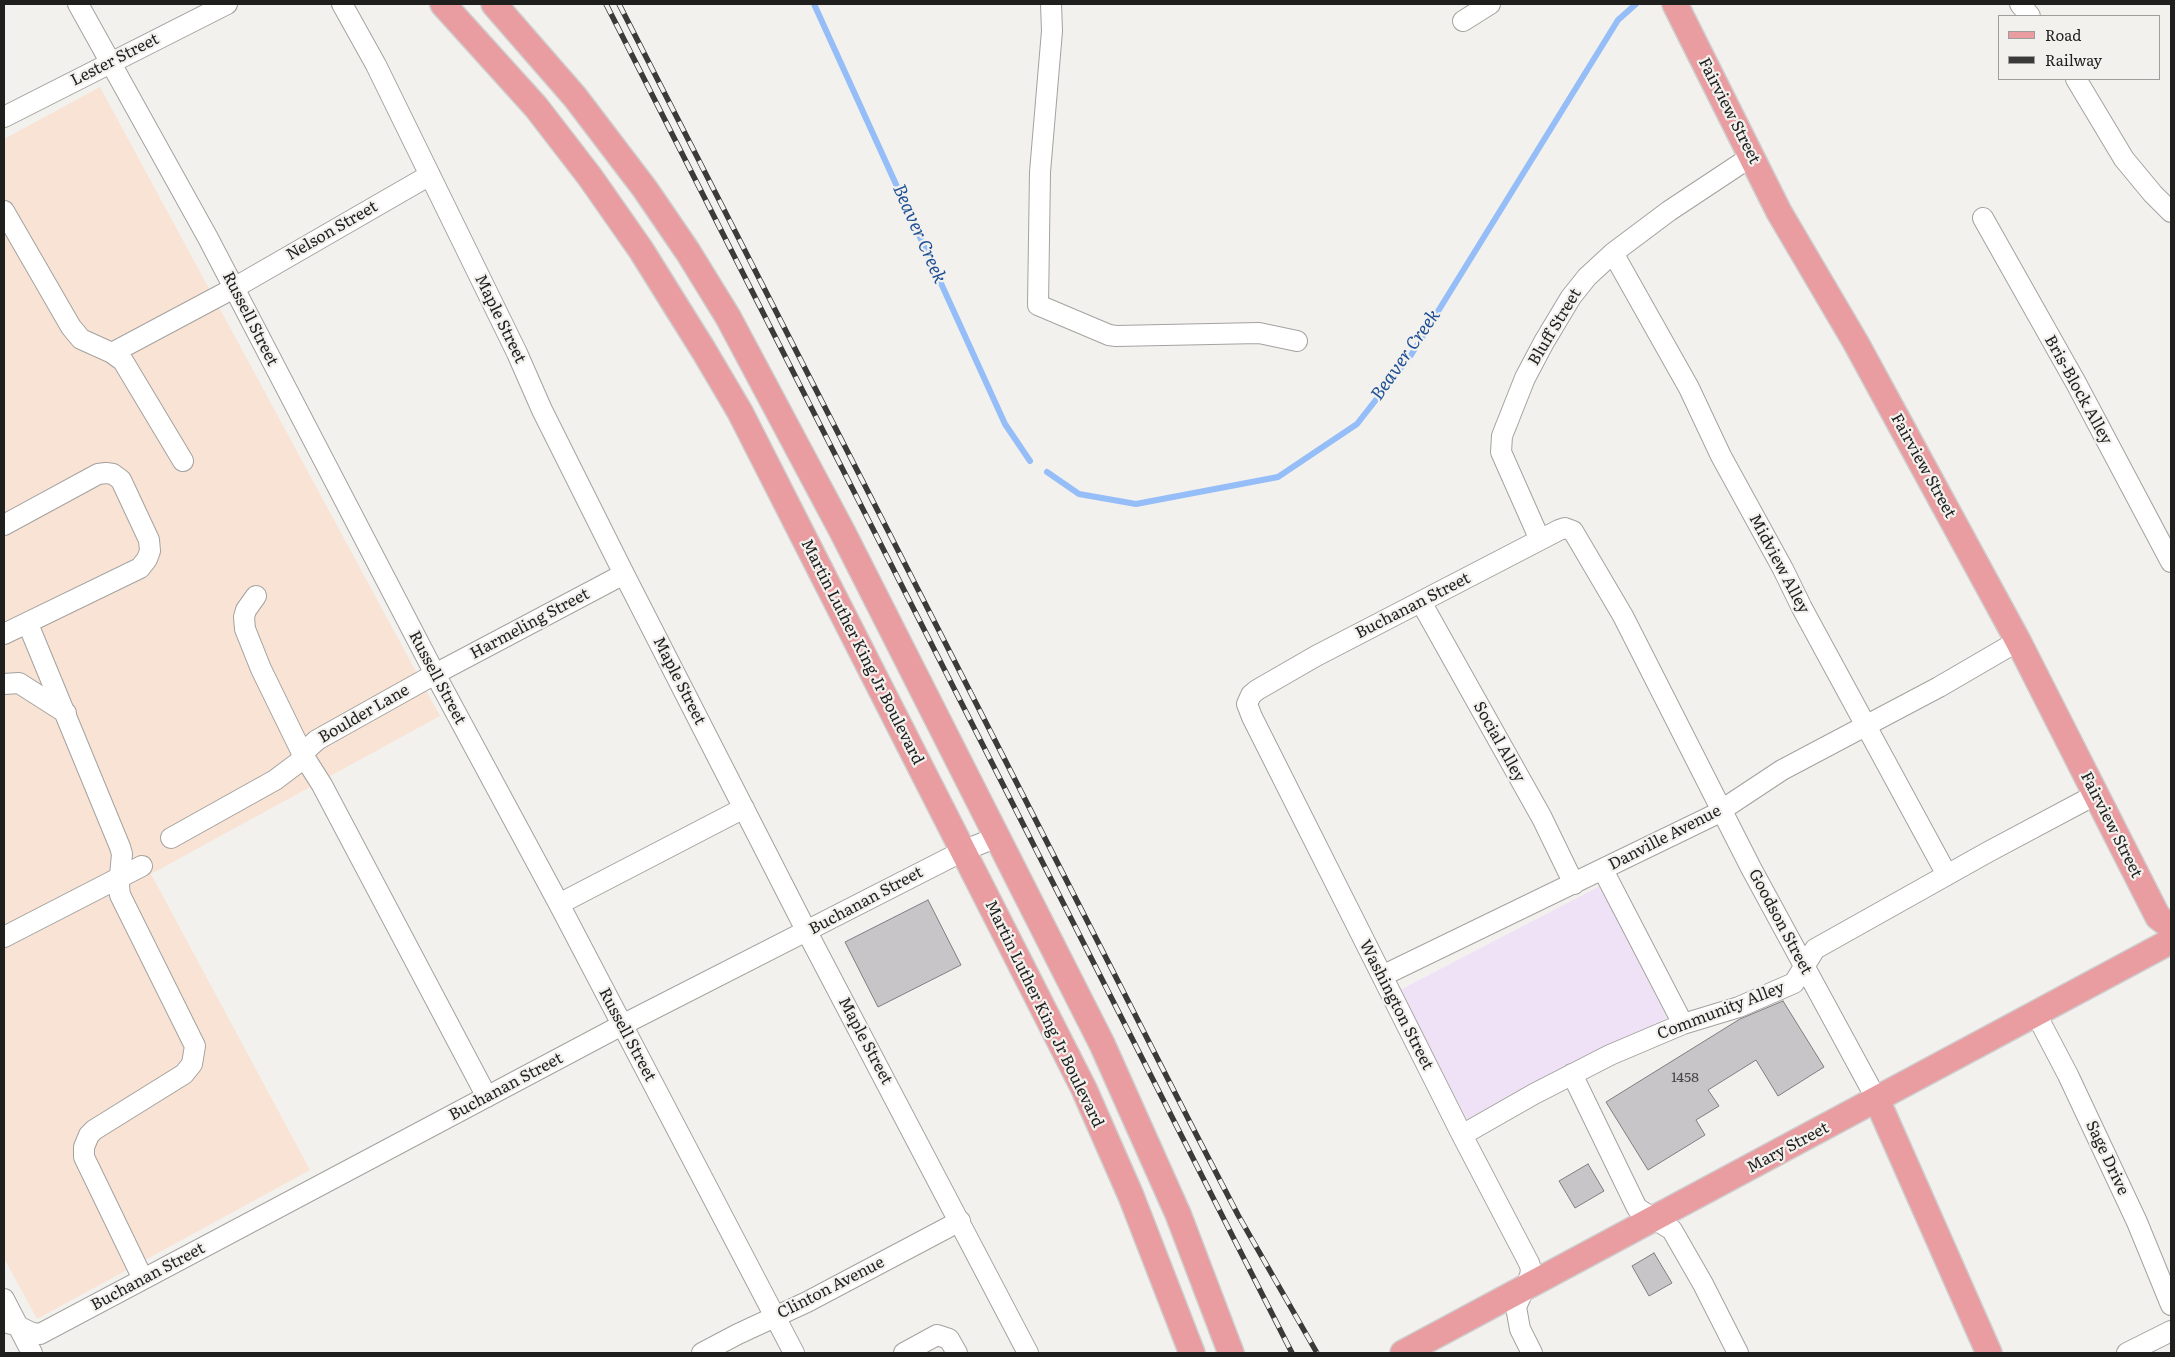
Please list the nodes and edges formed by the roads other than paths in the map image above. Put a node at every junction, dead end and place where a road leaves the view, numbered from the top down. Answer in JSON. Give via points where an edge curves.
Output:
{"nodes":[{"id":1,"x":78,"y":4,"type":"edge"},
{"id":2,"x":227,"y":4,"type":"edge"},
{"id":3,"x":342,"y":4,"type":"edge"},
{"id":4,"x":443,"y":4,"type":"edge"},
{"id":5,"x":494,"y":4,"type":"edge"},
{"id":6,"x":1051,"y":4,"type":"edge"},
{"id":7,"x":1490,"y":4,"type":"edge"},
{"id":8,"x":1675,"y":4,"type":"edge"},
{"id":9,"x":2020,"y":4,"type":"edge"},
{"id":10,"x":2029,"y":15,"type":"edge"},
{"id":11,"x":1463,"y":21,"type":"dead end"},
{"id":12,"x":111,"y":63,"type":"junction"},
{"id":13,"x":2077,"y":80,"type":"edge"},
{"id":14,"x":4,"y":117,"type":"edge"},
{"id":15,"x":1752,"y":156,"type":"junction"},
{"id":16,"x":430,"y":175,"type":"junction"},
{"id":17,"x":4,"y":211,"type":"edge"},
{"id":18,"x":2171,"y":212,"type":"edge"},
{"id":19,"x":1983,"y":218,"type":"dead end"},
{"id":20,"x":1613,"y":253,"type":"junction"},
{"id":21,"x":234,"y":288,"type":"junction"},
{"id":22,"x":1296,"y":341,"type":"dead end"},
{"id":23,"x":112,"y":353,"type":"junction"},
{"id":24,"x":183,"y":461,"type":"dead end"},
{"id":25,"x":4,"y":525,"type":"edge"},
{"id":26,"x":1540,"y":540,"type":"junction"},
{"id":27,"x":2171,"y":562,"type":"edge"},
{"id":28,"x":624,"y":574,"type":"junction"},
{"id":29,"x":256,"y":596,"type":"dead end"},
{"id":30,"x":1421,"y":602,"type":"junction"},
{"id":31,"x":28,"y":624,"type":"junction"},
{"id":32,"x":4,"y":634,"type":"edge"},
{"id":33,"x":2018,"y":641,"type":"junction"},
{"id":34,"x":1286,"y":673,"type":"joint"},
{"id":35,"x":435,"y":674,"type":"junction"},
{"id":36,"x":4,"y":684,"type":"edge"},
{"id":37,"x":66,"y":713,"type":"junction"},
{"id":38,"x":1866,"y":725,"type":"junction"},
{"id":39,"x":303,"y":755,"type":"junction"},
{"id":40,"x":2095,"y":795,"type":"junction"},
{"id":41,"x":744,"y":808,"type":"junction"},
{"id":42,"x":1722,"y":810,"type":"junction"},
{"id":43,"x":997,"y":837,"type":"junction"},
{"id":44,"x":171,"y":838,"type":"dead end"},
{"id":45,"x":963,"y":851,"type":"junction"},
{"id":46,"x":142,"y":866,"type":"dead end"},
{"id":47,"x":1603,"y":870,"type":"junction"},
{"id":48,"x":1947,"y":875,"type":"junction"},
{"id":49,"x":120,"y":878,"type":"junction"},
{"id":50,"x":1574,"y":884,"type":"junction"},
{"id":51,"x":559,"y":904,"type":"junction"},
{"id":52,"x":2171,"y":927,"type":"edge"},
{"id":53,"x":808,"y":932,"type":"junction"},
{"id":54,"x":4,"y":937,"type":"edge"},
{"id":55,"x":2171,"y":941,"type":"edge"},
{"id":56,"x":1805,"y":967,"type":"junction"},
{"id":57,"x":1382,"y":976,"type":"junction"},
{"id":58,"x":2036,"y":1014,"type":"junction"},
{"id":59,"x":1683,"y":1024,"type":"junction"},
{"id":60,"x":622,"y":1026,"type":"junction"},
{"id":61,"x":1572,"y":1074,"type":"junction"},
{"id":62,"x":487,"y":1097,"type":"junction"},
{"id":63,"x":1877,"y":1100,"type":"junction"},
{"id":64,"x":1462,"y":1135,"type":"junction"},
{"id":65,"x":1654,"y":1219,"type":"junction"},
{"id":66,"x":960,"y":1221,"type":"junction"},
{"id":67,"x":143,"y":1279,"type":"junction"},
{"id":68,"x":1524,"y":1290,"type":"junction"},
{"id":69,"x":4,"y":1299,"type":"edge"},
{"id":70,"x":2171,"y":1305,"type":"edge"},
{"id":71,"x":775,"y":1317,"type":"junction"},
{"id":72,"x":11,"y":1324,"type":"edge"},
{"id":73,"x":2171,"y":1331,"type":"edge"},
{"id":74,"x":32,"y":1353,"type":"edge"},
{"id":75,"x":702,"y":1353,"type":"edge"},
{"id":76,"x":794,"y":1353,"type":"edge"},
{"id":77,"x":904,"y":1353,"type":"edge"},
{"id":78,"x":957,"y":1353,"type":"edge"},
{"id":79,"x":1028,"y":1353,"type":"edge"},
{"id":80,"x":1192,"y":1353,"type":"edge"},
{"id":81,"x":1231,"y":1353,"type":"edge"},
{"id":82,"x":1404,"y":1353,"type":"edge"},
{"id":83,"x":1532,"y":1353,"type":"edge"},
{"id":84,"x":1738,"y":1353,"type":"edge"},
{"id":85,"x":1989,"y":1353,"type":"edge"},
{"id":86,"x":2127,"y":1353,"type":"edge"}],
"edges":[{"from":1,"to":12,"type":"street","name":"Russell Street"},
{"from":2,"to":12,"type":"street","name":"Lester Street"},
{"from":3,"to":16,"type":"street","name":"Maple Street"},
{"from":4,"to":45,"type":"main road","name":"Martin Luther King Jr Boulevard","via":[[536,107],[642,250],[740,412]]},
{"from":5,"to":43,"type":"main road","via":[[575,97],[645,189],[728,317],[842,530]]},
{"from":6,"to":22,"type":"street","via":[[1052,32],[1040,172],[1038,305],[1116,336],[1259,333]]},
{"from":7,"to":11,"type":"street"},
{"from":8,"to":15,"type":"main road","name":"Fairview Street"},
{"from":9,"to":10,"type":"street"},
{"from":12,"to":14,"type":"street","name":"Lester Street"},
{"from":12,"to":21,"type":"street","name":"Russell Street"},
{"from":13,"to":18,"type":"street","via":[[2124,159]]},
{"from":15,"to":20,"type":"street","name":"Bluff Street"},
{"from":15,"to":33,"type":"main road","name":"Fairview Street","via":[[1779,212],[1856,343]]},
{"from":16,"to":21,"type":"street","name":"Nelson Street"},
{"from":16,"to":28,"type":"street","name":"Maple Street"},
{"from":17,"to":23,"type":"street","via":[[70,327],[81,339]]},
{"from":19,"to":27,"type":"street","name":"Bris-Block Alley"},
{"from":20,"to":26,"type":"street","name":"Bluff Street","via":[[1571,297],[1525,378],[1502,436],[1501,452],[1505,464]]},
{"from":20,"to":38,"type":"street","name":"Midview Alley","via":[[1689,388],[1721,456]]},
{"from":21,"to":23,"type":"street","name":"Nelson Street"},
{"from":21,"to":35,"type":"street","name":"Russell Street"},
{"from":23,"to":24,"type":"street","via":[[123,362]]},
{"from":25,"to":31,"type":"street","via":[[106,472],[121,480],[149,540],[150,551],[140,568]]},
{"from":26,"to":30,"type":"street","name":"Buchanan Street"},
{"from":26,"to":42,"type":"street","name":"Goodson Street","via":[[1565,528],[1577,536],[1623,616]]},
{"from":28,"to":35,"type":"street","name":"Harmeling Street"},
{"from":28,"to":41,"type":"street","name":"Maple Street"},
{"from":29,"to":39,"type":"street","via":[[246,610],[245,629]]},
{"from":30,"to":34,"type":"street","name":"Buchanan Street"},
{"from":30,"to":50,"type":"street","name":"Social Alley","via":[[1542,818]]},
{"from":31,"to":32,"type":"street"},
{"from":31,"to":37,"type":"street"},
{"from":33,"to":38,"type":"street","name":"Danville Avenue"},
{"from":33,"to":40,"type":"main road","name":"Fairview Street"},
{"from":34,"to":57,"type":"street","name":"Washington Street","via":[[1257,690],[1247,704]]},
{"from":35,"to":39,"type":"street","name":"Boulder Lane","via":[[317,740]]},
{"from":35,"to":51,"type":"street","name":"Russell Street"},
{"from":36,"to":37,"type":"street","via":[[19,683]]},
{"from":37,"to":49,"type":"street","via":[[120,847]]},
{"from":38,"to":42,"type":"street","name":"Danville Avenue","via":[[1782,770]]},
{"from":38,"to":48,"type":"street","name":"Midview Alley"},
{"from":39,"to":44,"type":"street","name":"Boulder Lane","via":[[276,780]]},
{"from":39,"to":62,"type":"street","via":[[322,785]]},
{"from":40,"to":48,"type":"street","name":"Community Alley"},
{"from":40,"to":52,"type":"main road","name":"Fairview Street","via":[[2158,917]]},
{"from":41,"to":51,"type":"street"},
{"from":41,"to":53,"type":"street","name":"Maple Street"},
{"from":42,"to":47,"type":"street","name":"Danville Avenue"},
{"from":42,"to":56,"type":"street","name":"Goodson Street"},
{"from":43,"to":45,"type":"street","name":"Buchanan Street"},
{"from":43,"to":81,"type":"main road","via":[[1106,1052],[1178,1214]]},
{"from":45,"to":53,"type":"street","name":"Buchanan Street"},
{"from":45,"to":80,"type":"main road","name":"Martin Luther King Jr Boulevard","via":[[1084,1089],[1131,1196]]},
{"from":46,"to":49,"type":"street"},
{"from":47,"to":50,"type":"street","name":"Danville Avenue"},
{"from":47,"to":59,"type":"street"},
{"from":48,"to":56,"type":"street","name":"Community Alley","via":[[1815,948]]},
{"from":49,"to":54,"type":"street"},
{"from":49,"to":67,"type":"street","via":[[120,895],[195,1046],[192,1064],[184,1074],[94,1130],[84,1147],[84,1157]]},
{"from":50,"to":57,"type":"street","name":"Danville Avenue"},
{"from":51,"to":60,"type":"street","name":"Russell Street"},
{"from":53,"to":60,"type":"street","name":"Buchanan Street"},
{"from":53,"to":66,"type":"street","name":"Maple Street"},
{"from":55,"to":58,"type":"main road","name":"Mary Street"},
{"from":56,"to":59,"type":"street","name":"Community Alley","via":[[1794,983],[1738,1007]]},
{"from":56,"to":63,"type":"street","name":"Goodson Street"},
{"from":57,"to":64,"type":"street","name":"Washington Street"},
{"from":58,"to":63,"type":"main road","name":"Mary Street"},
{"from":58,"to":70,"type":"street","name":"Sage Drive","via":[[2133,1213]]},
{"from":59,"to":61,"type":"street","name":"Community Alley"},
{"from":60,"to":62,"type":"street","name":"Buchanan Street"},
{"from":60,"to":71,"type":"street","name":"Russell Street"},
{"from":61,"to":64,"type":"street","name":"Community Alley"},
{"from":61,"to":65,"type":"street","via":[[1637,1208]]},
{"from":62,"to":67,"type":"street","name":"Buchanan Street"},
{"from":63,"to":65,"type":"main road","name":"Mary Street"},
{"from":63,"to":85,"type":"main road","name":"Goodson Street"},
{"from":64,"to":68,"type":"street","name":"Washington Street","via":[[1529,1263],[1530,1276]]},
{"from":65,"to":68,"type":"main road","name":"Mary Street"},
{"from":65,"to":84,"type":"street","via":[[1672,1230]]},
{"from":66,"to":71,"type":"street","name":"Clinton Avenue"},
{"from":66,"to":79,"type":"street","name":"Maple Street"},
{"from":67,"to":72,"type":"street","name":"Buchanan Street","via":[[40,1334]]},
{"from":68,"to":82,"type":"main road","name":"Mary Street"},
{"from":68,"to":83,"type":"street","name":"Washington Street","via":[[1516,1307],[1517,1321]]},
{"from":69,"to":72,"type":"street"},
{"from":71,"to":75,"type":"street","name":"Clinton Avenue"},
{"from":71,"to":76,"type":"street","name":"Russell Street"},
{"from":72,"to":74,"type":"street"},
{"from":73,"to":86,"type":"street"},
{"from":77,"to":78,"type":"street","via":[[937,1335],[949,1339]]}]}
